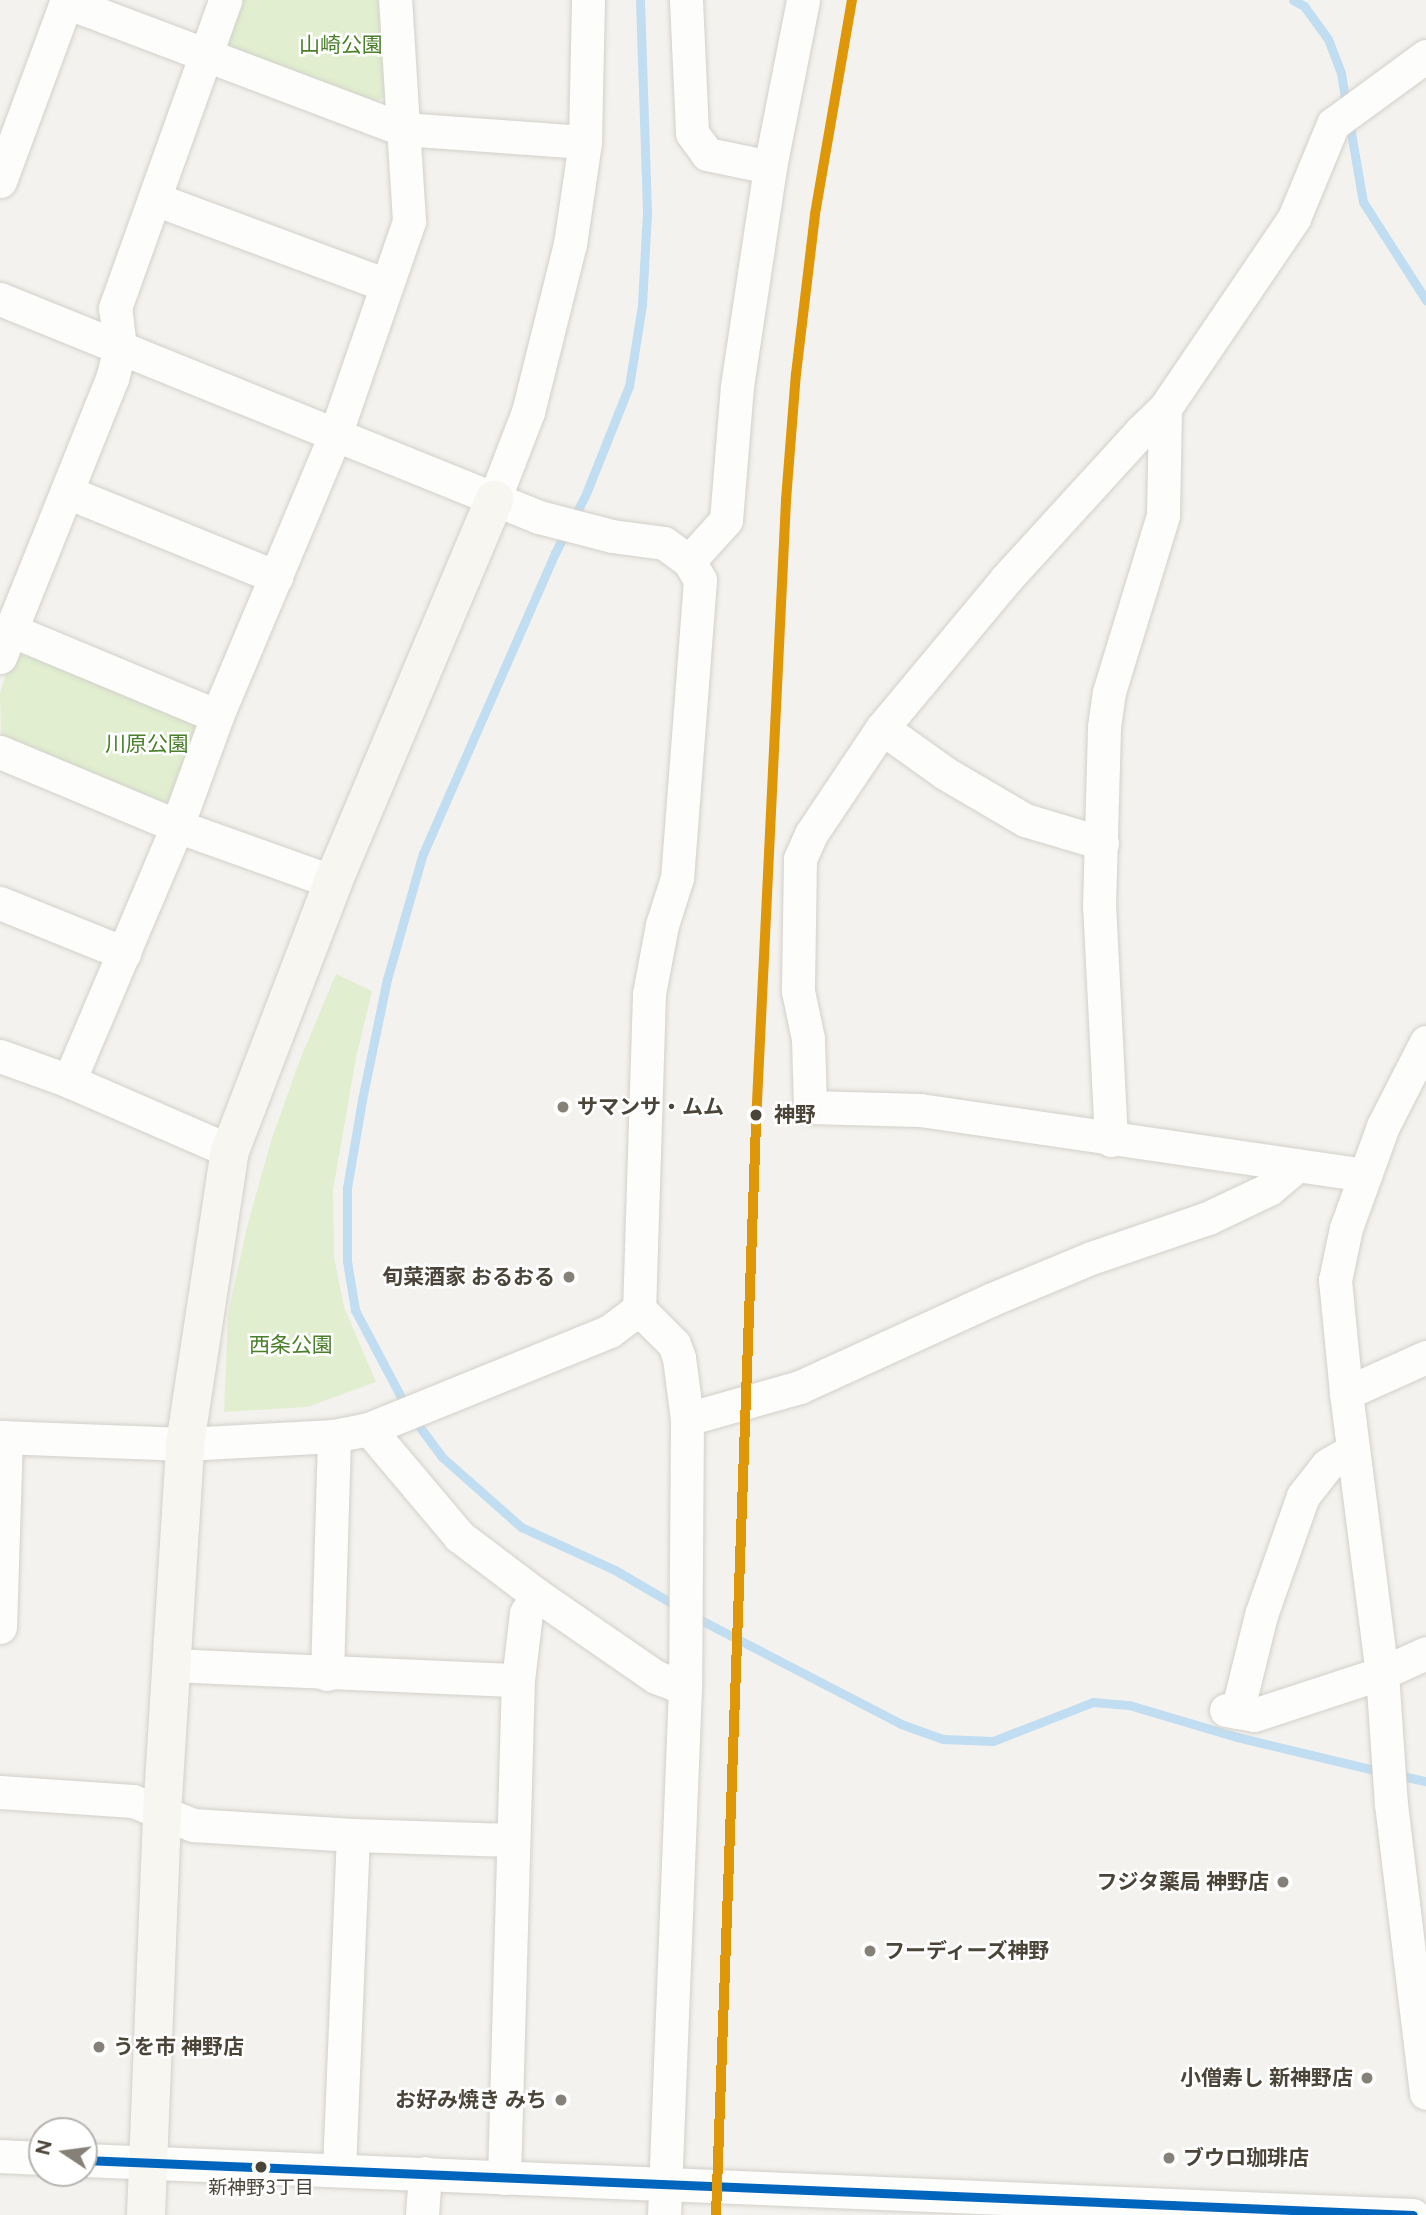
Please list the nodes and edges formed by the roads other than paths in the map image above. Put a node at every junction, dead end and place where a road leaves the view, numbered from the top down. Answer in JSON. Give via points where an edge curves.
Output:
{"nodes":[{"id":1,"x":225,"y":0,"type":"edge"},
{"id":2,"x":395,"y":0,"type":"edge"},
{"id":3,"x":588,"y":0,"type":"edge"},
{"id":4,"x":686,"y":0,"type":"edge"},
{"id":5,"x":803,"y":0,"type":"edge"},
{"id":6,"x":66,"y":1,"type":"edge"},
{"id":7,"x":1426,"y":56,"type":"edge"},
{"id":8,"x":205,"y":57,"type":"junction"},
{"id":9,"x":402,"y":129,"type":"junction"},
{"id":10,"x":585,"y":142,"type":"junction"},
{"id":11,"x":770,"y":167,"type":"junction"},
{"id":12,"x":0,"y":181,"type":"edge"},
{"id":13,"x":155,"y":200,"type":"junction"},
{"id":14,"x":386,"y":285,"type":"junction"},
{"id":15,"x":0,"y":299,"type":"edge"},
{"id":16,"x":120,"y":347,"type":"junction"},
{"id":17,"x":1165,"y":408,"type":"junction"},
{"id":18,"x":335,"y":435,"type":"junction"},
{"id":19,"x":67,"y":492,"type":"junction"},
{"id":20,"x":494,"y":500,"type":"junction"},
{"id":21,"x":690,"y":561,"type":"junction"},
{"id":22,"x":276,"y":577,"type":"junction"},
{"id":23,"x":6,"y":644,"type":"edge"},
{"id":24,"x":217,"y":716,"type":"junction"},
{"id":25,"x":882,"y":728,"type":"junction"},
{"id":26,"x":0,"y":752,"type":"edge"},
{"id":27,"x":177,"y":826,"type":"junction"},
{"id":28,"x":1102,"y":843,"type":"junction"},
{"id":29,"x":333,"y":882,"type":"junction"},
{"id":30,"x":0,"y":903,"type":"edge"},
{"id":31,"x":124,"y":953,"type":"junction"},
{"id":32,"x":1426,"y":1042,"type":"edge"},
{"id":33,"x":0,"y":1056,"type":"edge"},
{"id":34,"x":69,"y":1082,"type":"junction"},
{"id":35,"x":1111,"y":1140,"type":"junction"},
{"id":36,"x":230,"y":1151,"type":"junction"},
{"id":37,"x":1295,"y":1167,"type":"junction"},
{"id":38,"x":1365,"y":1175,"type":"junction"},
{"id":39,"x":639,"y":1309,"type":"junction"},
{"id":40,"x":1426,"y":1357,"type":"edge"},
{"id":41,"x":1346,"y":1393,"type":"junction"},
{"id":42,"x":687,"y":1419,"type":"junction"},
{"id":43,"x":369,"y":1429,"type":"junction"},
{"id":44,"x":334,"y":1436,"type":"junction"},
{"id":45,"x":3,"y":1437,"type":"edge"},
{"id":46,"x":186,"y":1444,"type":"junction"},
{"id":47,"x":1353,"y":1450,"type":"junction"},
{"id":48,"x":537,"y":1595,"type":"junction"},
{"id":49,"x":0,"y":1607,"type":"edge"},
{"id":50,"x":1426,"y":1653,"type":"edge"},
{"id":51,"x":170,"y":1665,"type":"junction"},
{"id":52,"x":1382,"y":1673,"type":"junction"},
{"id":53,"x":327,"y":1674,"type":"junction"},
{"id":54,"x":518,"y":1680,"type":"junction"},
{"id":55,"x":685,"y":1688,"type":"junction"},
{"id":56,"x":0,"y":1792,"type":"edge"},
{"id":57,"x":162,"y":1814,"type":"junction"},
{"id":58,"x":354,"y":1835,"type":"junction"},
{"id":59,"x":512,"y":1840,"type":"junction"},
{"id":60,"x":1426,"y":2093,"type":"edge"},
{"id":61,"x":0,"y":2156,"type":"edge"},
{"id":62,"x":28,"y":2157,"type":"edge"},
{"id":63,"x":98,"y":2161,"type":"edge"},
{"id":64,"x":150,"y":2163,"type":"junction"},
{"id":65,"x":339,"y":2169,"type":"junction"},
{"id":66,"x":425,"y":2174,"type":"junction"},
{"id":67,"x":504,"y":2178,"type":"junction"},
{"id":68,"x":664,"y":2200,"type":"edge"},
{"id":69,"x":761,"y":2201,"type":"edge"},
{"id":70,"x":146,"y":2215,"type":"edge"},
{"id":71,"x":422,"y":2215,"type":"edge"},
{"id":72,"x":1413,"y":2215,"type":"edge"}],
"edges":[{"from":1,"to":8,"type":"street"},
{"from":2,"to":9,"type":"street"},
{"from":3,"to":10,"type":"street"},
{"from":4,"to":11,"type":"street","via":[[692,133],[707,154]]},
{"from":5,"to":11,"type":"street"},
{"from":6,"to":8,"type":"street"},
{"from":6,"to":12,"type":"street"},
{"from":7,"to":17,"type":"street","via":[[1333,124],[1294,218]]},
{"from":8,"to":9,"type":"street"},
{"from":8,"to":13,"type":"street"},
{"from":9,"to":10,"type":"street"},
{"from":9,"to":14,"type":"street","via":[[409,221]]},
{"from":10,"to":20,"type":"street","via":[[570,244],[528,412]]},
{"from":11,"to":21,"type":"street","via":[[737,386],[726,520]]},
{"from":13,"to":14,"type":"street"},
{"from":13,"to":16,"type":"street","via":[[115,308]]},
{"from":14,"to":18,"type":"street"},
{"from":15,"to":16,"type":"street"},
{"from":16,"to":18,"type":"street"},
{"from":16,"to":19,"type":"street"},
{"from":17,"to":25,"type":"street","via":[[1006,579]]},
{"from":17,"to":28,"type":"street","via":[[1163,515],[1109,692]]},
{"from":18,"to":20,"type":"street"},
{"from":18,"to":22,"type":"street"},
{"from":19,"to":22,"type":"street"},
{"from":19,"to":23,"type":"street"},
{"from":20,"to":21,"type":"street","via":[[612,536],[664,543]]},
{"from":20,"to":29,"type":"street"},
{"from":21,"to":39,"type":"street","via":[[700,580],[690,732],[677,878],[662,925],[649,994]]},
{"from":22,"to":24,"type":"street"},
{"from":23,"to":24,"type":"street"},
{"from":24,"to":27,"type":"street"},
{"from":25,"to":28,"type":"street","via":[[945,773],[1025,820]]},
{"from":25,"to":35,"type":"street","via":[[811,834],[800,859],[799,991],[808,1039],[810,1107],[920,1110]]},
{"from":26,"to":27,"type":"street"},
{"from":27,"to":29,"type":"street"},
{"from":27,"to":31,"type":"street"},
{"from":28,"to":35,"type":"street","via":[[1100,907]]},
{"from":29,"to":36,"type":"street"},
{"from":30,"to":31,"type":"street"},
{"from":31,"to":34,"type":"street"},
{"from":32,"to":38,"type":"street","via":[[1383,1126]]},
{"from":33,"to":34,"type":"street"},
{"from":34,"to":36,"type":"street"},
{"from":35,"to":37,"type":"street"},
{"from":36,"to":46,"type":"street"},
{"from":37,"to":38,"type":"street"},
{"from":37,"to":42,"type":"street","via":[[1269,1189],[1208,1218],[1091,1258],[800,1387]]},
{"from":38,"to":41,"type":"street","via":[[1346,1228],[1335,1280]]},
{"from":39,"to":42,"type":"street","via":[[674,1344]]},
{"from":39,"to":43,"type":"street","via":[[610,1331]]},
{"from":40,"to":41,"type":"street"},
{"from":41,"to":47,"type":"street"},
{"from":42,"to":55,"type":"street"},
{"from":43,"to":44,"type":"street"},
{"from":43,"to":48,"type":"street","via":[[458,1536]]},
{"from":44,"to":46,"type":"street"},
{"from":44,"to":53,"type":"street"},
{"from":45,"to":46,"type":"street"},
{"from":45,"to":49,"type":"street"},
{"from":46,"to":51,"type":"street"},
{"from":47,"to":52,"type":"street"},
{"from":47,"to":52,"type":"street","via":[[1327,1465],[1303,1496],[1232,1711],[1254,1715]]},
{"from":48,"to":54,"type":"street","via":[[526,1613]]},
{"from":48,"to":55,"type":"street","via":[[656,1676]]},
{"from":50,"to":52,"type":"street"},
{"from":51,"to":53,"type":"street"},
{"from":51,"to":57,"type":"street"},
{"from":52,"to":60,"type":"street","via":[[1391,1804]]},
{"from":53,"to":54,"type":"street"},
{"from":54,"to":59,"type":"street"},
{"from":55,"to":68,"type":"street"},
{"from":56,"to":57,"type":"street","via":[[133,1801]]},
{"from":57,"to":58,"type":"street","via":[[193,1825]]},
{"from":57,"to":64,"type":"street"},
{"from":58,"to":59,"type":"street"},
{"from":58,"to":65,"type":"street"},
{"from":59,"to":67,"type":"street"},
{"from":61,"to":62,"type":"street"},
{"from":63,"to":64,"type":"street"},
{"from":64,"to":65,"type":"street"},
{"from":64,"to":70,"type":"street"},
{"from":65,"to":66,"type":"street"},
{"from":66,"to":67,"type":"street"},
{"from":66,"to":71,"type":"street"},
{"from":67,"to":68,"type":"street"},
{"from":68,"to":69,"type":"street"},
{"from":69,"to":72,"type":"street"}]}
